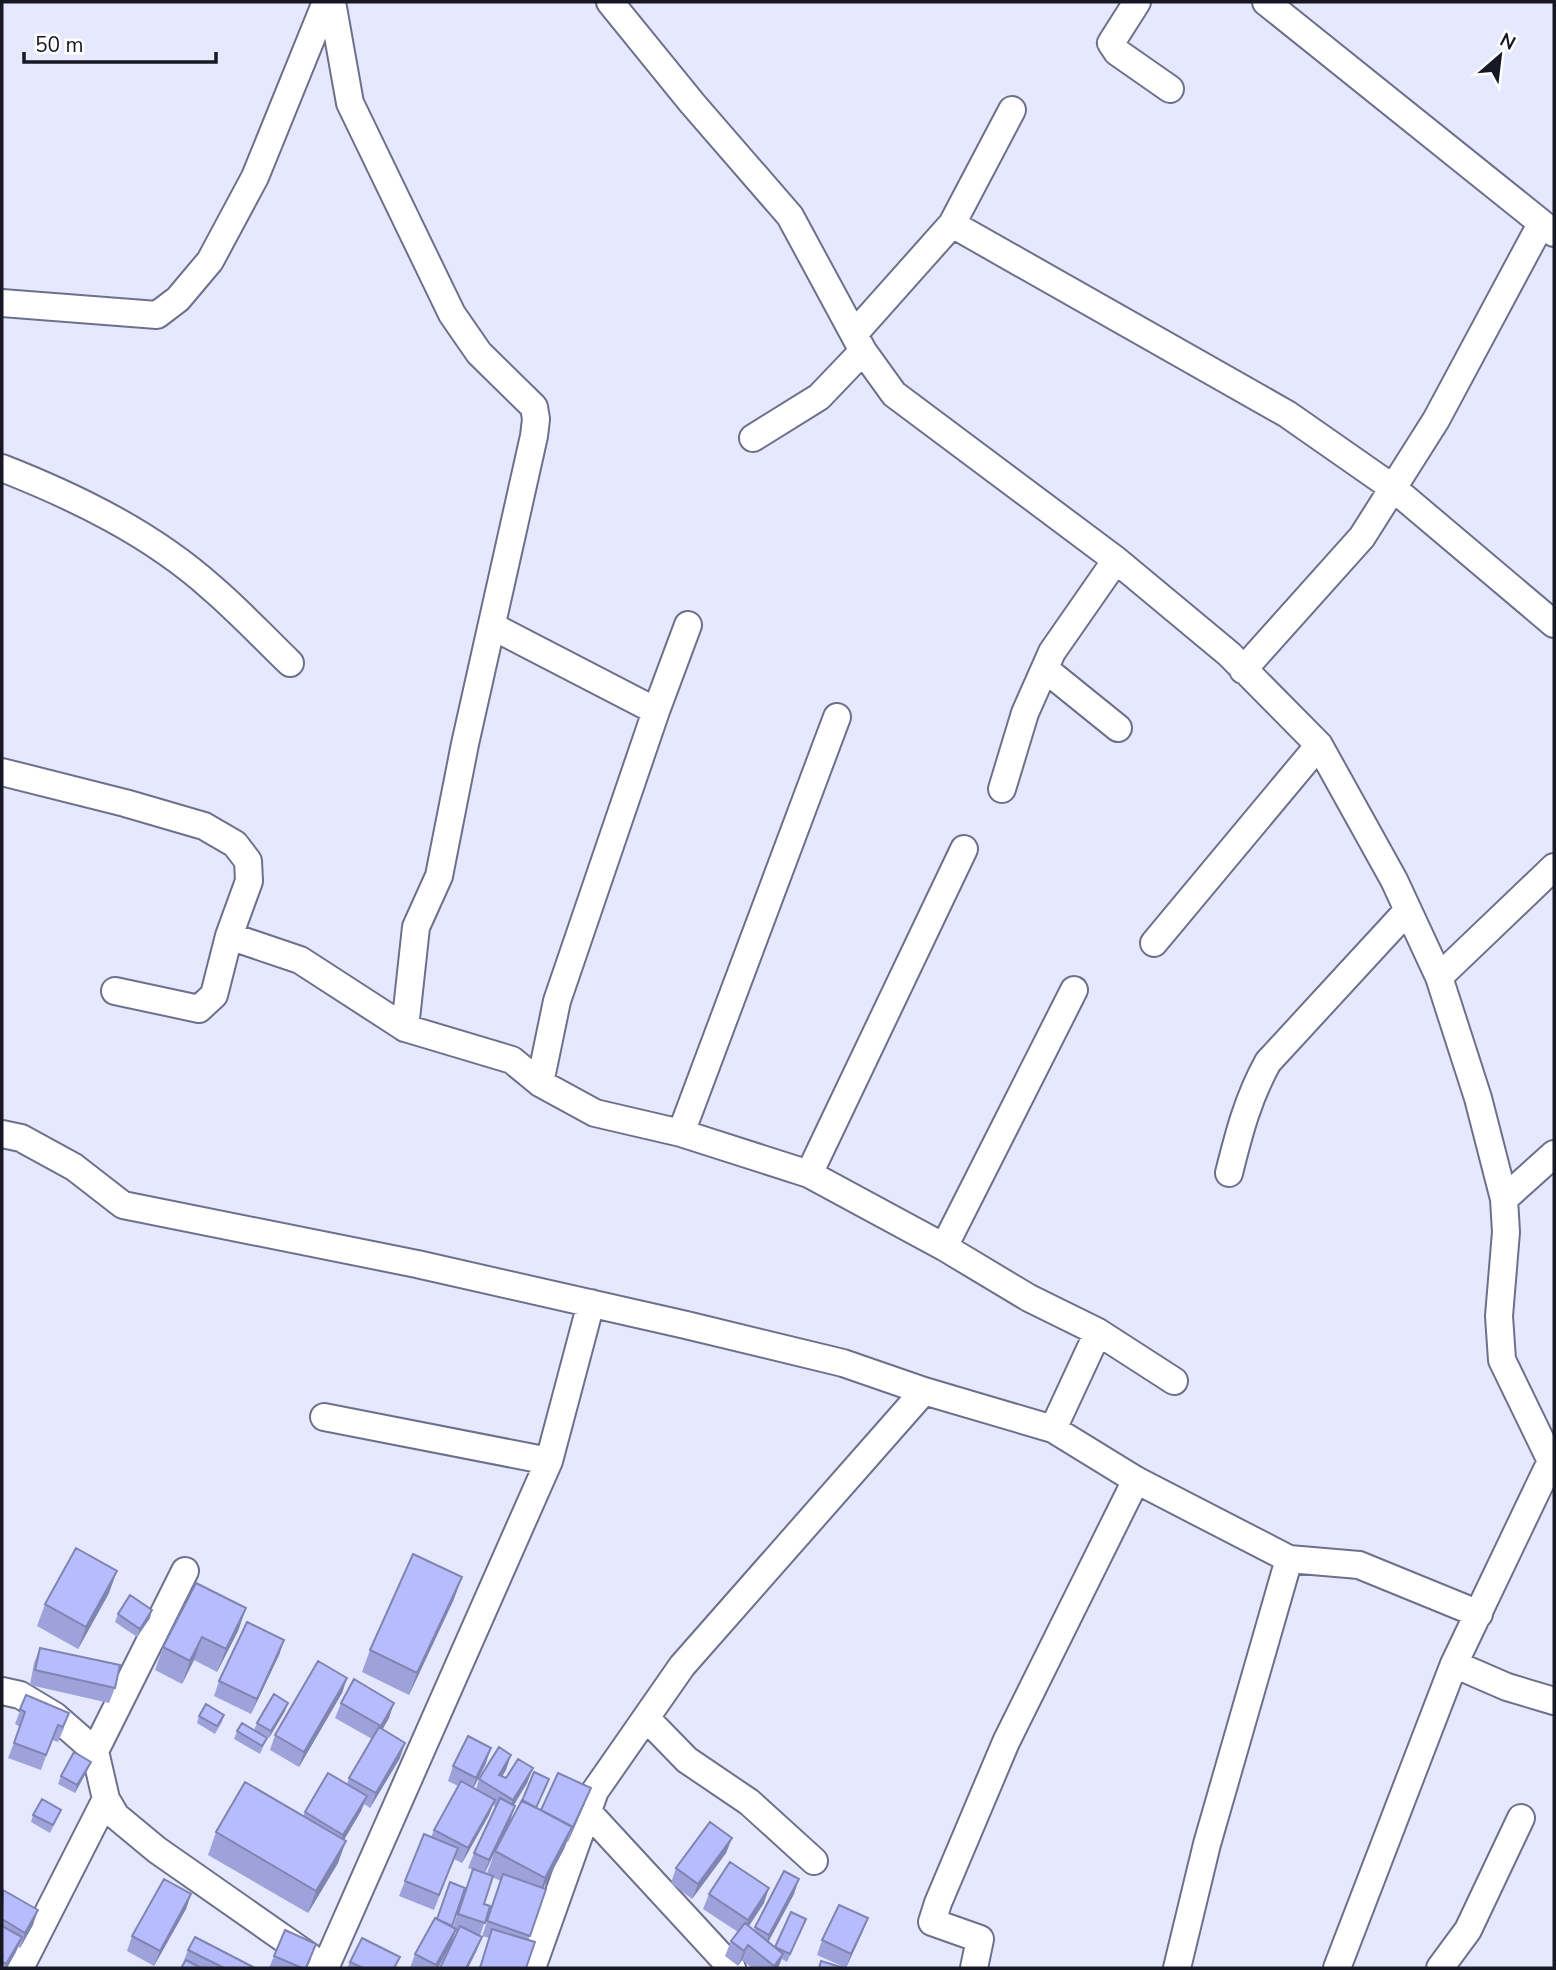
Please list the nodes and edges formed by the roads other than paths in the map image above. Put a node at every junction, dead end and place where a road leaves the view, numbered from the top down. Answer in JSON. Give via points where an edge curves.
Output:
{"nodes":[{"id":1,"x":326,"y":2,"type":"edge"},
{"id":2,"x":332,"y":2,"type":"edge"},
{"id":3,"x":610,"y":2,"type":"edge"},
{"id":4,"x":1137,"y":2,"type":"edge"},
{"id":5,"x":1266,"y":2,"type":"edge"},
{"id":6,"x":1170,"y":89,"type":"dead end"},
{"id":7,"x":1012,"y":110,"type":"dead end"},
{"id":8,"x":952,"y":224,"type":"junction"},
{"id":9,"x":1547,"y":228,"type":"edge"},
{"id":10,"x":2,"y":303,"type":"edge"},
{"id":11,"x":859,"y":343,"type":"junction"},
{"id":12,"x":753,"y":438,"type":"dead end"},
{"id":13,"x":2,"y":468,"type":"edge"},
{"id":14,"x":1393,"y":488,"type":"junction"},
{"id":15,"x":1116,"y":560,"type":"junction"},
{"id":16,"x":1554,"y":624,"type":"edge"},
{"id":17,"x":688,"y":625,"type":"dead end"},
{"id":18,"x":492,"y":626,"type":"junction"},
{"id":19,"x":290,"y":663,"type":"dead end"},
{"id":20,"x":1045,"y":669,"type":"junction"},
{"id":21,"x":1243,"y":670,"type":"junction"},
{"id":22,"x":656,"y":711,"type":"junction"},
{"id":23,"x":837,"y":717,"type":"dead end"},
{"id":24,"x":1118,"y":728,"type":"dead end"},
{"id":25,"x":1319,"y":745,"type":"junction"},
{"id":26,"x":2,"y":772,"type":"edge"},
{"id":27,"x":1002,"y":789,"type":"dead end"},
{"id":28,"x":964,"y":849,"type":"dead end"},
{"id":29,"x":1554,"y":867,"type":"edge"},
{"id":30,"x":1408,"y":910,"type":"junction"},
{"id":31,"x":229,"y":936,"type":"junction"},
{"id":32,"x":1154,"y":943,"type":"dead end"},
{"id":33,"x":1439,"y":977,"type":"junction"},
{"id":34,"x":115,"y":990,"type":"dead end"},
{"id":35,"x":1074,"y":990,"type":"dead end"},
{"id":36,"x":405,"y":1028,"type":"junction"},
{"id":37,"x":540,"y":1083,"type":"junction"},
{"id":38,"x":681,"y":1133,"type":"junction"},
{"id":39,"x":2,"y":1134,"type":"edge"},
{"id":40,"x":1554,"y":1154,"type":"edge"},
{"id":41,"x":1229,"y":1173,"type":"dead end"},
{"id":42,"x":809,"y":1174,"type":"junction"},
{"id":43,"x":1504,"y":1199,"type":"junction"},
{"id":44,"x":944,"y":1247,"type":"junction"},
{"id":45,"x":591,"y":1303,"type":"junction"},
{"id":46,"x":1098,"y":1332,"type":"junction"},
{"id":47,"x":1174,"y":1381,"type":"dead end"},
{"id":48,"x":924,"y":1391,"type":"junction"},
{"id":49,"x":324,"y":1417,"type":"dead end"},
{"id":50,"x":1054,"y":1429,"type":"junction"},
{"id":51,"x":549,"y":1461,"type":"junction"},
{"id":52,"x":1553,"y":1461,"type":"edge"},
{"id":53,"x":1136,"y":1480,"type":"junction"},
{"id":54,"x":1289,"y":1559,"type":"junction"},
{"id":55,"x":185,"y":1571,"type":"dead end"},
{"id":56,"x":1479,"y":1614,"type":"junction"},
{"id":57,"x":1454,"y":1664,"type":"junction"},
{"id":58,"x":2,"y":1691,"type":"edge"},
{"id":59,"x":1554,"y":1701,"type":"edge"},
{"id":60,"x":647,"y":1719,"type":"junction"},
{"id":61,"x":95,"y":1751,"type":"junction"},
{"id":62,"x":106,"y":1800,"type":"junction"},
{"id":63,"x":587,"y":1812,"type":"junction"},
{"id":64,"x":1521,"y":1818,"type":"dead end"},
{"id":65,"x":814,"y":1861,"type":"dead end"},
{"id":66,"x":20,"y":1968,"type":"edge"},
{"id":67,"x":325,"y":1968,"type":"edge"},
{"id":68,"x":531,"y":1968,"type":"edge"},
{"id":69,"x":732,"y":1968,"type":"edge"},
{"id":70,"x":974,"y":1968,"type":"edge"},
{"id":71,"x":1177,"y":1968,"type":"edge"},
{"id":72,"x":1338,"y":1968,"type":"edge"},
{"id":73,"x":1440,"y":1968,"type":"edge"}],
"edges":[{"from":1,"to":10,"type":"street","via":[[255,177],[210,261],[178,299],[157,315]]},
{"from":2,"to":18,"type":"street","via":[[350,103],[452,314],[479,353],[534,407],[534,436]]},
{"from":3,"to":11,"type":"street","via":[[790,216]]},
{"from":4,"to":6,"type":"street","via":[[1111,43],[1116,52]]},
{"from":5,"to":9,"type":"street"},
{"from":7,"to":8,"type":"street"},
{"from":8,"to":11,"type":"street"},
{"from":8,"to":14,"type":"street","via":[[1287,414]]},
{"from":9,"to":14,"type":"street"},
{"from":11,"to":12,"type":"street","via":[[819,397]]},
{"from":11,"to":15,"type":"street","via":[[894,394]]},
{"from":13,"to":19,"type":"street","via":[[135,531],[211,586]]},
{"from":14,"to":16,"type":"street"},
{"from":14,"to":21,"type":"street","via":[[1362,537]]},
{"from":15,"to":20,"type":"street"},
{"from":15,"to":21,"type":"street"},
{"from":17,"to":22,"type":"street"},
{"from":18,"to":22,"type":"street"},
{"from":18,"to":36,"type":"street","via":[[439,876],[416,927]]},
{"from":20,"to":24,"type":"street"},
{"from":20,"to":27,"type":"street","via":[[1025,713]]},
{"from":21,"to":25,"type":"street"},
{"from":22,"to":37,"type":"street","via":[[558,1001]]},
{"from":23,"to":38,"type":"street"},
{"from":25,"to":30,"type":"street"},
{"from":25,"to":32,"type":"street"},
{"from":26,"to":31,"type":"street","via":[[204,826],[235,844],[248,861],[249,881]]},
{"from":28,"to":42,"type":"street"},
{"from":29,"to":33,"type":"street"},
{"from":30,"to":33,"type":"street"},
{"from":30,"to":41,"type":"street","via":[[1268,1062],[1243,1115]]},
{"from":31,"to":34,"type":"street","via":[[214,995],[199,1009]]},
{"from":31,"to":36,"type":"street","via":[[300,960]]},
{"from":33,"to":43,"type":"street"},
{"from":35,"to":44,"type":"street"},
{"from":36,"to":37,"type":"street","via":[[512,1060]]},
{"from":37,"to":38,"type":"street","via":[[596,1113]]},
{"from":38,"to":42,"type":"street"},
{"from":39,"to":45,"type":"street","via":[[21,1138],[74,1167],[124,1205]]},
{"from":40,"to":43,"type":"street"},
{"from":42,"to":44,"type":"street"},
{"from":43,"to":52,"type":"street","via":[[1499,1316],[1502,1360]]},
{"from":44,"to":46,"type":"street","via":[[1029,1298]]},
{"from":45,"to":48,"type":"street","via":[[843,1363]]},
{"from":45,"to":51,"type":"street"},
{"from":46,"to":47,"type":"street"},
{"from":46,"to":50,"type":"street"},
{"from":48,"to":50,"type":"street"},
{"from":48,"to":60,"type":"street","via":[[682,1667]]},
{"from":49,"to":51,"type":"street"},
{"from":50,"to":53,"type":"street"},
{"from":51,"to":67,"type":"street"},
{"from":52,"to":56,"type":"street"},
{"from":53,"to":54,"type":"street"},
{"from":53,"to":70,"type":"street","via":[[1006,1742],[938,1903],[932,1922],[980,1939]]},
{"from":54,"to":56,"type":"street","via":[[1359,1565]]},
{"from":54,"to":71,"type":"street","via":[[1207,1844]]},
{"from":55,"to":61,"type":"street"},
{"from":56,"to":57,"type":"street"},
{"from":57,"to":59,"type":"street"},
{"from":57,"to":72,"type":"street"},
{"from":58,"to":61,"type":"street","via":[[20,1695],[55,1716]]},
{"from":60,"to":63,"type":"street","via":[[595,1791]]},
{"from":60,"to":65,"type":"street","via":[[687,1760],[749,1802]]},
{"from":61,"to":62,"type":"street"},
{"from":62,"to":66,"type":"street"},
{"from":62,"to":67,"type":"street","via":[[116,1816],[157,1850]]},
{"from":63,"to":68,"type":"street"},
{"from":63,"to":69,"type":"street"},
{"from":64,"to":73,"type":"street","via":[[1468,1930]]}]}
